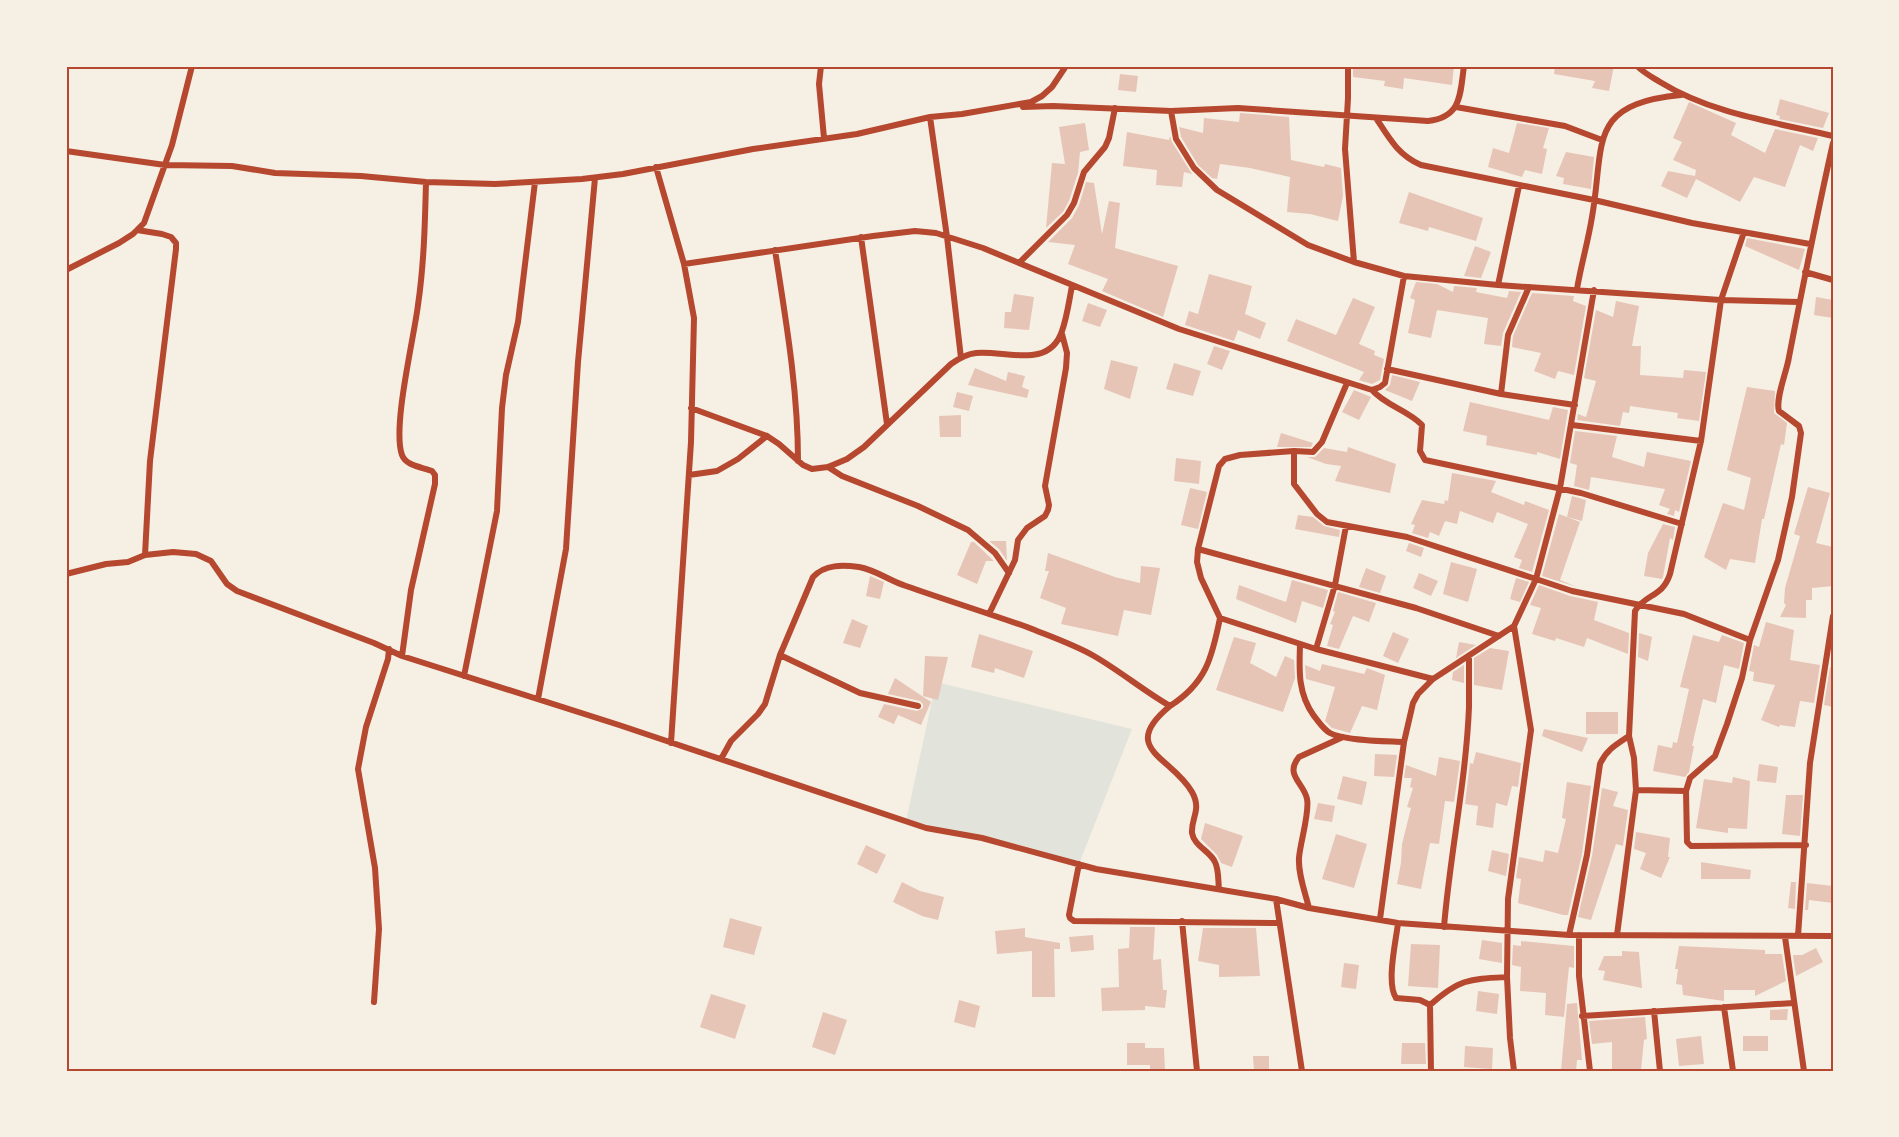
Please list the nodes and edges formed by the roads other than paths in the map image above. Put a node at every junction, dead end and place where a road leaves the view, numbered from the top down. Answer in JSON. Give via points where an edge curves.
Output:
{"nodes":[{"id":1,"x":192,"y":66,"type":"edge"},
{"id":2,"x":821,"y":66,"type":"edge"},
{"id":3,"x":1066,"y":66,"type":"edge"},
{"id":4,"x":1348,"y":66,"type":"edge"},
{"id":5,"x":1464,"y":66,"type":"edge"},
{"id":6,"x":1637,"y":66,"type":"edge"},
{"id":7,"x":1681,"y":95,"type":"junction"},
{"id":8,"x":1004,"y":107,"type":"junction"},
{"id":9,"x":1456,"y":107,"type":"junction"},
{"id":10,"x":1115,"y":108,"type":"junction"},
{"id":11,"x":1171,"y":111,"type":"junction"},
{"id":12,"x":1346,"y":116,"type":"junction"},
{"id":13,"x":930,"y":117,"type":"junction"},
{"id":14,"x":1376,"y":118,"type":"junction"},
{"id":15,"x":1833,"y":136,"type":"edge"},
{"id":16,"x":824,"y":138,"type":"junction"},
{"id":17,"x":1602,"y":140,"type":"junction"},
{"id":18,"x":1833,"y":143,"type":"edge"},
{"id":19,"x":66,"y":151,"type":"edge"},
{"id":20,"x":165,"y":165,"type":"junction"},
{"id":21,"x":656,"y":167,"type":"junction"},
{"id":22,"x":595,"y":178,"type":"junction"},
{"id":23,"x":426,"y":182,"type":"junction"},
{"id":24,"x":535,"y":182,"type":"junction"},
{"id":25,"x":1519,"y":186,"type":"junction"},
{"id":26,"x":1594,"y":200,"type":"junction"},
{"id":27,"x":137,"y":230,"type":"junction"},
{"id":28,"x":1744,"y":232,"type":"junction"},
{"id":29,"x":861,"y":237,"type":"junction"},
{"id":30,"x":947,"y":237,"type":"junction"},
{"id":31,"x":1810,"y":244,"type":"junction"},
{"id":32,"x":775,"y":250,"type":"junction"},
{"id":33,"x":1354,"y":262,"type":"junction"},
{"id":34,"x":1019,"y":263,"type":"junction"},
{"id":35,"x":684,"y":264,"type":"junction"},
{"id":36,"x":66,"y":270,"type":"edge"},
{"id":37,"x":1805,"y":272,"type":"junction"},
{"id":38,"x":1404,"y":276,"type":"junction"},
{"id":39,"x":1833,"y":280,"type":"edge"},
{"id":40,"x":1498,"y":285,"type":"junction"},
{"id":41,"x":1072,"y":286,"type":"junction"},
{"id":42,"x":1529,"y":287,"type":"junction"},
{"id":43,"x":1577,"y":290,"type":"junction"},
{"id":44,"x":1594,"y":290,"type":"junction"},
{"id":45,"x":1721,"y":300,"type":"junction"},
{"id":46,"x":1799,"y":302,"type":"junction"},
{"id":47,"x":1062,"y":334,"type":"junction"},
{"id":48,"x":961,"y":358,"type":"junction"},
{"id":49,"x":1387,"y":369,"type":"junction"},
{"id":50,"x":1347,"y":383,"type":"junction"},
{"id":51,"x":1372,"y":390,"type":"junction"},
{"id":52,"x":1501,"y":394,"type":"junction"},
{"id":53,"x":1575,"y":405,"type":"junction"},
{"id":54,"x":691,"y":408,"type":"junction"},
{"id":55,"x":888,"y":424,"type":"junction"},
{"id":56,"x":1572,"y":425,"type":"junction"},
{"id":57,"x":767,"y":436,"type":"junction"},
{"id":58,"x":1701,"y":441,"type":"junction"},
{"id":59,"x":1294,"y":451,"type":"junction"},
{"id":60,"x":798,"y":461,"type":"junction"},
{"id":61,"x":828,"y":467,"type":"junction"},
{"id":62,"x":689,"y":475,"type":"junction"},
{"id":63,"x":1560,"y":488,"type":"junction"},
{"id":64,"x":1682,"y":524,"type":"junction"},
{"id":65,"x":1346,"y":526,"type":"junction"},
{"id":66,"x":1198,"y":549,"type":"junction"},
{"id":67,"x":145,"y":555,"type":"junction"},
{"id":68,"x":1009,"y":573,"type":"junction"},
{"id":69,"x":66,"y":574,"type":"edge"},
{"id":70,"x":1536,"y":579,"type":"junction"},
{"id":71,"x":1335,"y":585,"type":"junction"},
{"id":72,"x":1640,"y":604,"type":"junction"},
{"id":73,"x":989,"y":614,"type":"junction"},
{"id":74,"x":1833,"y":616,"type":"edge"},
{"id":75,"x":1220,"y":618,"type":"junction"},
{"id":76,"x":1514,"y":626,"type":"junction"},
{"id":77,"x":1499,"y":636,"type":"junction"},
{"id":78,"x":1750,"y":640,"type":"junction"},
{"id":79,"x":1300,"y":645,"type":"junction"},
{"id":80,"x":389,"y":649,"type":"junction"},
{"id":81,"x":1316,"y":649,"type":"junction"},
{"id":82,"x":780,"y":655,"type":"junction"},
{"id":83,"x":402,"y":656,"type":"junction"},
{"id":84,"x":1469,"y":656,"type":"junction"},
{"id":85,"x":464,"y":676,"type":"junction"},
{"id":86,"x":1433,"y":679,"type":"junction"},
{"id":87,"x":538,"y":699,"type":"junction"},
{"id":88,"x":918,"y":706,"type":"dead end"},
{"id":89,"x":1170,"y":706,"type":"junction"},
{"id":90,"x":1629,"y":736,"type":"junction"},
{"id":91,"x":1342,"y":737,"type":"junction"},
{"id":92,"x":1404,"y":742,"type":"junction"},
{"id":93,"x":671,"y":743,"type":"junction"},
{"id":94,"x":721,"y":759,"type":"junction"},
{"id":95,"x":1636,"y":790,"type":"junction"},
{"id":96,"x":1686,"y":791,"type":"junction"},
{"id":97,"x":1806,"y":845,"type":"junction"},
{"id":98,"x":1078,"y":864,"type":"junction"},
{"id":99,"x":1218,"y":889,"type":"junction"},
{"id":100,"x":1276,"y":899,"type":"junction"},
{"id":101,"x":1309,"y":908,"type":"junction"},
{"id":102,"x":1380,"y":919,"type":"junction"},
{"id":103,"x":1182,"y":921,"type":"junction"},
{"id":104,"x":1278,"y":923,"type":"junction"},
{"id":105,"x":1398,"y":923,"type":"junction"},
{"id":106,"x":1444,"y":927,"type":"junction"},
{"id":107,"x":1508,"y":932,"type":"junction"},
{"id":108,"x":1569,"y":935,"type":"junction"},
{"id":109,"x":1579,"y":935,"type":"junction"},
{"id":110,"x":1617,"y":935,"type":"junction"},
{"id":111,"x":1798,"y":936,"type":"junction"},
{"id":112,"x":1833,"y":936,"type":"edge"},
{"id":113,"x":1785,"y":937,"type":"junction"},
{"id":114,"x":1508,"y":977,"type":"junction"},
{"id":115,"x":374,"y":1002,"type":"dead end"},
{"id":116,"x":1794,"y":1003,"type":"junction"},
{"id":117,"x":1430,"y":1005,"type":"junction"},
{"id":118,"x":1724,"y":1006,"type":"junction"},
{"id":119,"x":1654,"y":1011,"type":"junction"},
{"id":120,"x":1582,"y":1016,"type":"junction"},
{"id":121,"x":1197,"y":1071,"type":"edge"},
{"id":122,"x":1302,"y":1071,"type":"edge"},
{"id":123,"x":1431,"y":1071,"type":"edge"},
{"id":124,"x":1514,"y":1071,"type":"edge"},
{"id":125,"x":1590,"y":1071,"type":"edge"},
{"id":126,"x":1660,"y":1071,"type":"edge"},
{"id":127,"x":1732,"y":1071,"type":"edge"},
{"id":128,"x":1804,"y":1071,"type":"edge"}],
"edges":[{"from":1,"to":20,"type":"street"},
{"from":2,"to":16,"type":"street"},
{"from":3,"to":8,"type":"street","via":[[1042,96]]},
{"from":4,"to":12,"type":"street"},
{"from":5,"to":9,"type":"street"},
{"from":6,"to":7,"type":"street"},
{"from":7,"to":15,"type":"street","via":[[1742,116]]},
{"from":7,"to":17,"type":"street","via":[[1634,104],[1617,116]]},
{"from":8,"to":10,"type":"street"},
{"from":8,"to":13,"type":"street"},
{"from":9,"to":14,"type":"street","via":[[1440,120]]},
{"from":9,"to":17,"type":"street","via":[[1565,126]]},
{"from":10,"to":11,"type":"street"},
{"from":10,"to":34,"type":"street","via":[[1105,147],[1084,172],[1067,215]]},
{"from":11,"to":12,"type":"street","via":[[1238,108]]},
{"from":11,"to":33,"type":"street","via":[[1176,140],[1194,168],[1217,190],[1308,245]]},
{"from":12,"to":14,"type":"street"},
{"from":12,"to":33,"type":"street"},
{"from":13,"to":16,"type":"street"},
{"from":13,"to":30,"type":"street"},
{"from":14,"to":25,"type":"street","via":[[1407,159]]},
{"from":16,"to":21,"type":"street"},
{"from":17,"to":26,"type":"street"},
{"from":18,"to":31,"type":"street"},
{"from":19,"to":20,"type":"street"},
{"from":20,"to":23,"type":"street","via":[[232,166]]},
{"from":20,"to":27,"type":"street","via":[[150,210]]},
{"from":21,"to":22,"type":"street"},
{"from":21,"to":35,"type":"street"},
{"from":22,"to":24,"type":"street"},
{"from":22,"to":87,"type":"street","via":[[566,549]]},
{"from":23,"to":24,"type":"street"},
{"from":23,"to":83,"type":"street","via":[[425,240],[399,441],[402,458],[432,471],[435,484],[411,590]]},
{"from":24,"to":85,"type":"street","via":[[518,322],[502,408],[497,511]]},
{"from":25,"to":26,"type":"street"},
{"from":25,"to":40,"type":"street"},
{"from":26,"to":28,"type":"street"},
{"from":26,"to":43,"type":"street"},
{"from":27,"to":36,"type":"street"},
{"from":27,"to":67,"type":"street","via":[[171,237],[176,243],[150,461]]},
{"from":28,"to":31,"type":"street"},
{"from":28,"to":45,"type":"street"},
{"from":29,"to":30,"type":"street","via":[[915,231]]},
{"from":29,"to":32,"type":"street"},
{"from":29,"to":55,"type":"street"},
{"from":30,"to":34,"type":"street"},
{"from":30,"to":48,"type":"street"},
{"from":31,"to":37,"type":"street"},
{"from":32,"to":35,"type":"street"},
{"from":32,"to":60,"type":"street","via":[[793,363]]},
{"from":33,"to":38,"type":"street"},
{"from":34,"to":41,"type":"street"},
{"from":35,"to":54,"type":"street","via":[[694,318]]},
{"from":37,"to":39,"type":"street"},
{"from":37,"to":46,"type":"street"},
{"from":38,"to":40,"type":"street"},
{"from":38,"to":49,"type":"street"},
{"from":40,"to":42,"type":"street"},
{"from":41,"to":47,"type":"street"},
{"from":41,"to":50,"type":"street","via":[[1179,329]]},
{"from":42,"to":43,"type":"street"},
{"from":42,"to":52,"type":"street","via":[[1508,335]]},
{"from":43,"to":44,"type":"street"},
{"from":44,"to":45,"type":"street"},
{"from":44,"to":53,"type":"street"},
{"from":45,"to":46,"type":"street"},
{"from":45,"to":58,"type":"street"},
{"from":46,"to":78,"type":"street","via":[[1778,408],[1800,426],[1800,444],[1778,560]]},
{"from":47,"to":48,"type":"street","via":[[1051,349],[1036,355],[977,353]]},
{"from":47,"to":68,"type":"street","via":[[1066,368],[1045,486],[1048,510],[1018,540]]},
{"from":48,"to":55,"type":"street"},
{"from":49,"to":51,"type":"street","via":[[1385,383]]},
{"from":49,"to":52,"type":"street"},
{"from":50,"to":51,"type":"street"},
{"from":50,"to":59,"type":"street","via":[[1322,442],[1313,452]]},
{"from":51,"to":63,"type":"street","via":[[1422,425],[1420,452],[1425,460]]},
{"from":52,"to":53,"type":"street"},
{"from":53,"to":56,"type":"street"},
{"from":54,"to":57,"type":"street"},
{"from":54,"to":62,"type":"street"},
{"from":55,"to":61,"type":"street","via":[[847,459]]},
{"from":56,"to":58,"type":"street"},
{"from":56,"to":63,"type":"street"},
{"from":57,"to":60,"type":"street"},
{"from":57,"to":62,"type":"street","via":[[717,471]]},
{"from":58,"to":64,"type":"street"},
{"from":59,"to":65,"type":"street","via":[[1294,484],[1298,490],[1321,518]]},
{"from":59,"to":66,"type":"street","via":[[1240,455],[1225,459],[1218,466]]},
{"from":60,"to":61,"type":"street","via":[[812,469]]},
{"from":61,"to":68,"type":"street","via":[[950,519],[995,554]]},
{"from":62,"to":93,"type":"street"},
{"from":63,"to":64,"type":"street"},
{"from":63,"to":70,"type":"street"},
{"from":64,"to":72,"type":"street","via":[[1667,584]]},
{"from":65,"to":70,"type":"street","via":[[1407,537]]},
{"from":65,"to":71,"type":"street"},
{"from":66,"to":71,"type":"street"},
{"from":66,"to":75,"type":"street","via":[[1198,570]]},
{"from":67,"to":69,"type":"street"},
{"from":67,"to":80,"type":"street","via":[[196,554],[211,561],[237,591]]},
{"from":68,"to":73,"type":"street"},
{"from":70,"to":72,"type":"street","via":[[1572,591]]},
{"from":70,"to":76,"type":"street"},
{"from":71,"to":77,"type":"street"},
{"from":71,"to":81,"type":"street"},
{"from":72,"to":78,"type":"street","via":[[1684,614]]},
{"from":72,"to":90,"type":"street","via":[[1634,620]]},
{"from":73,"to":82,"type":"street","via":[[900,585],[872,570],[827,567],[813,577]]},
{"from":73,"to":89,"type":"street","via":[[1084,651]]},
{"from":74,"to":97,"type":"street","via":[[1810,763]]},
{"from":75,"to":79,"type":"street"},
{"from":75,"to":89,"type":"street","via":[[1212,657],[1201,680]]},
{"from":76,"to":77,"type":"street"},
{"from":76,"to":107,"type":"street","via":[[1531,730],[1508,899]]},
{"from":77,"to":84,"type":"street"},
{"from":78,"to":96,"type":"street","via":[[1718,752],[1690,778]]},
{"from":79,"to":81,"type":"street"},
{"from":79,"to":91,"type":"street","via":[[1300,688],[1305,700],[1321,726]]},
{"from":80,"to":83,"type":"street"},
{"from":80,"to":115,"type":"street","via":[[358,769],[375,868],[380,930]]},
{"from":81,"to":86,"type":"street"},
{"from":82,"to":88,"type":"street","via":[[860,693]]},
{"from":82,"to":94,"type":"street","via":[[765,704],[731,741]]},
{"from":83,"to":85,"type":"street"},
{"from":84,"to":86,"type":"street"},
{"from":84,"to":106,"type":"street","via":[[1469,707]]},
{"from":85,"to":87,"type":"street"},
{"from":86,"to":92,"type":"street","via":[[1413,703]]},
{"from":87,"to":93,"type":"street"},
{"from":89,"to":99,"type":"street","via":[[1149,726],[1147,737],[1150,748],[1191,792],[1196,804],[1192,833],[1215,861]]},
{"from":90,"to":95,"type":"street"},
{"from":90,"to":108,"type":"street","via":[[1611,748],[1600,764],[1587,855]]},
{"from":91,"to":92,"type":"street"},
{"from":91,"to":101,"type":"street","via":[[1295,762],[1296,781],[1307,799],[1299,869]]},
{"from":92,"to":102,"type":"street"},
{"from":93,"to":94,"type":"street"},
{"from":94,"to":98,"type":"street","via":[[926,828],[982,838]]},
{"from":95,"to":96,"type":"street"},
{"from":95,"to":110,"type":"street"},
{"from":96,"to":97,"type":"street","via":[[1688,844]]},
{"from":97,"to":111,"type":"street"},
{"from":98,"to":99,"type":"street"},
{"from":98,"to":103,"type":"street","via":[[1071,920]]},
{"from":99,"to":100,"type":"street"},
{"from":100,"to":101,"type":"street"},
{"from":100,"to":104,"type":"street"},
{"from":101,"to":102,"type":"street"},
{"from":102,"to":105,"type":"street"},
{"from":103,"to":104,"type":"street"},
{"from":103,"to":121,"type":"street"},
{"from":104,"to":122,"type":"street"},
{"from":105,"to":106,"type":"street"},
{"from":105,"to":117,"type":"street","via":[[1392,993],[1396,998]]},
{"from":106,"to":107,"type":"street"},
{"from":107,"to":108,"type":"street"},
{"from":107,"to":114,"type":"street"},
{"from":108,"to":109,"type":"street"},
{"from":109,"to":110,"type":"street"},
{"from":109,"to":120,"type":"street"},
{"from":110,"to":113,"type":"street"},
{"from":111,"to":112,"type":"street"},
{"from":111,"to":113,"type":"street"},
{"from":113,"to":116,"type":"street"},
{"from":114,"to":117,"type":"street","via":[[1467,980],[1452,986]]},
{"from":114,"to":124,"type":"street"},
{"from":116,"to":118,"type":"street"},
{"from":116,"to":128,"type":"street"},
{"from":117,"to":123,"type":"street"},
{"from":118,"to":119,"type":"street"},
{"from":118,"to":127,"type":"street"},
{"from":119,"to":120,"type":"street"},
{"from":119,"to":126,"type":"street"},
{"from":120,"to":125,"type":"street"}]}
